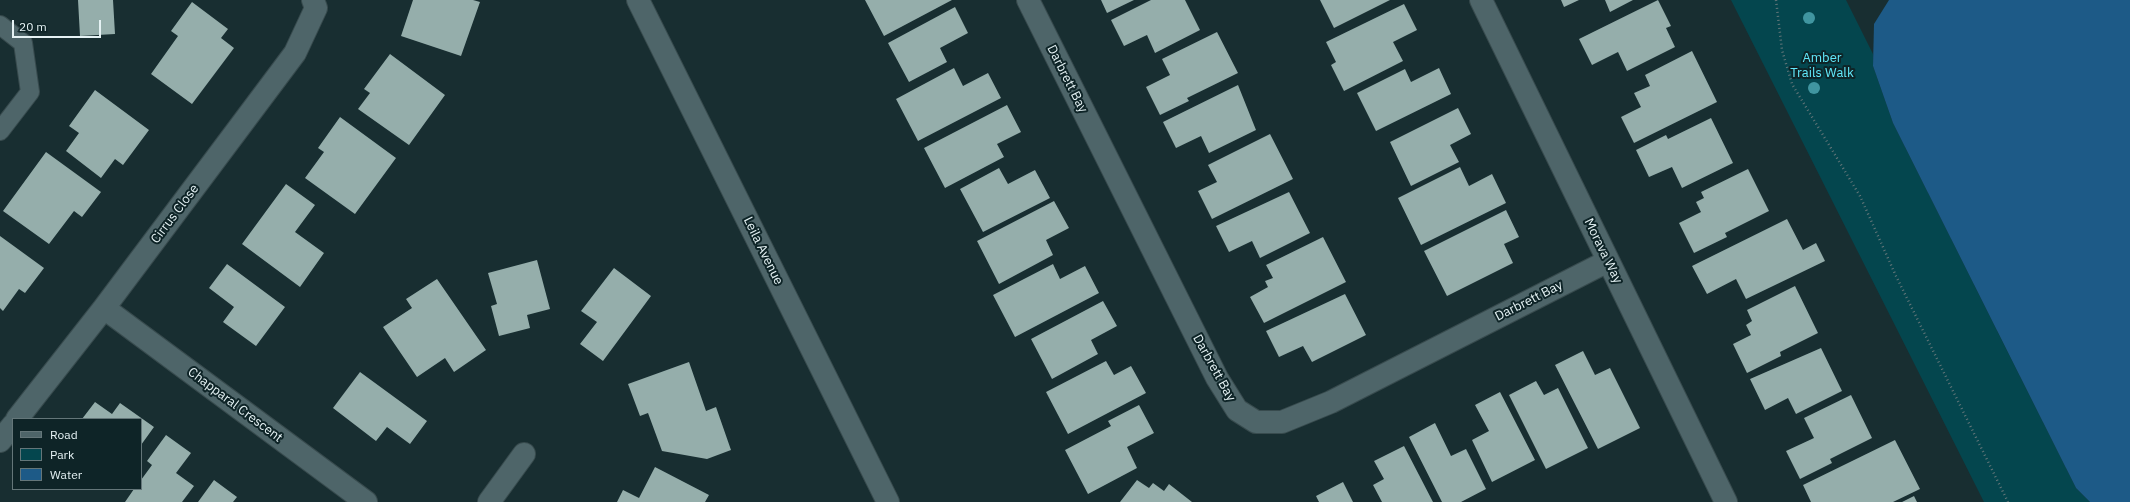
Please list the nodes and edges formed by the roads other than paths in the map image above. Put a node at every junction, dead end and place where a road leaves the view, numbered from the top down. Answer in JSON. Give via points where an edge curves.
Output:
{"nodes":[{"id":1,"x":313,"y":0,"type":"edge"},
{"id":2,"x":638,"y":0,"type":"edge"},
{"id":3,"x":1028,"y":0,"type":"edge"},
{"id":4,"x":1481,"y":0,"type":"edge"},
{"id":5,"x":0,"y":25,"type":"edge"},
{"id":6,"x":0,"y":132,"type":"edge"},
{"id":7,"x":1608,"y":261,"type":"junction"},
{"id":8,"x":104,"y":308,"type":"junction"},
{"id":9,"x":18,"y":418,"type":"edge"},
{"id":10,"x":12,"y":426,"type":"edge"},
{"id":11,"x":0,"y":441,"type":"edge"},
{"id":12,"x":524,"y":454,"type":"dead end"},
{"id":13,"x":366,"y":502,"type":"edge"},
{"id":14,"x":489,"y":502,"type":"edge"},
{"id":15,"x":888,"y":502,"type":"edge"},
{"id":16,"x":1726,"y":502,"type":"edge"}],
"edges":[{"from":1,"to":8,"type":"street","name":"Cirrus Close","via":[[316,8],[295,53]]},
{"from":2,"to":15,"type":"street","name":"Leila Avenue"},
{"from":3,"to":7,"type":"street","name":"Darbrett Bay","via":[[1217,378],[1237,410],[1256,422],[1282,422],[1331,402]]},
{"from":4,"to":7,"type":"street","name":"Morava Way"},
{"from":5,"to":6,"type":"lane","via":[[23,43],[30,92]]},
{"from":7,"to":16,"type":"street","name":"Morava Way"},
{"from":8,"to":9,"type":"street","name":"Cirrus Close"},
{"from":8,"to":13,"type":"street","name":"Chapparal Crescent"},
{"from":10,"to":11,"type":"street"},
{"from":12,"to":14,"type":"street"}]}
